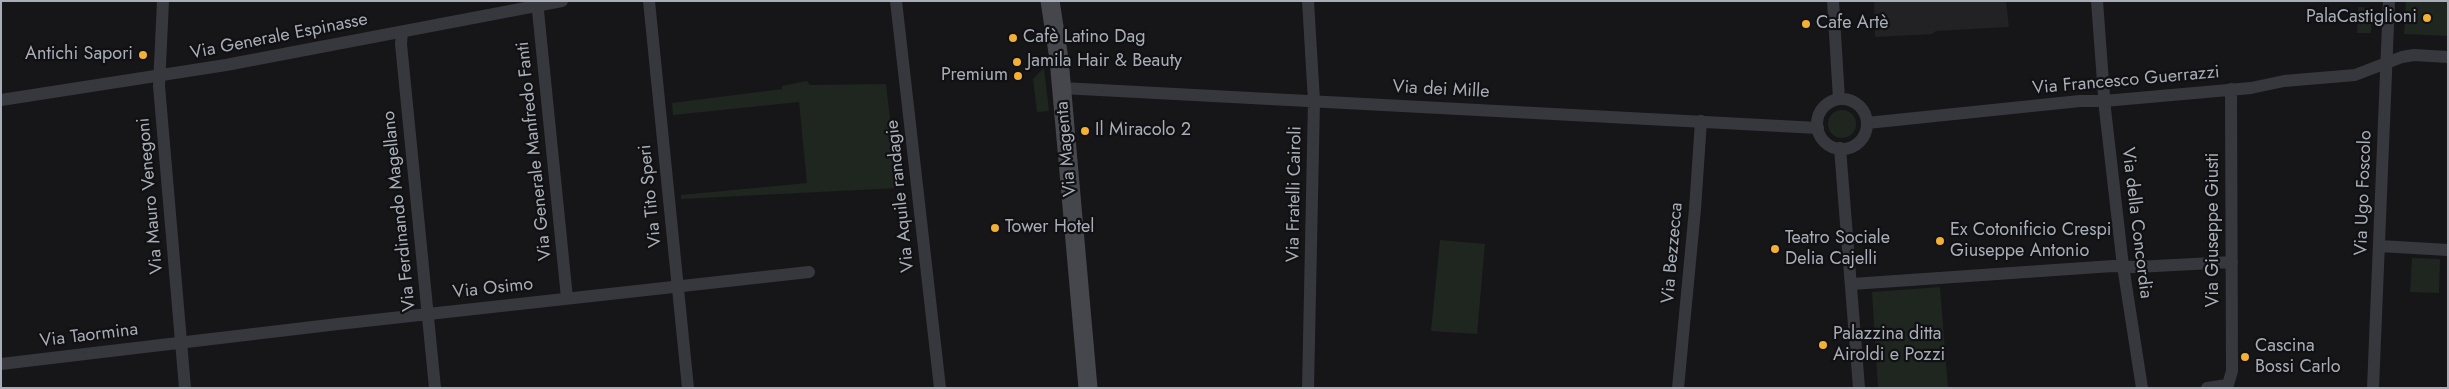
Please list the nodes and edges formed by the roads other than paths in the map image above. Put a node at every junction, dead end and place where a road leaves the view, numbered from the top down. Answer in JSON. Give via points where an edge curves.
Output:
{"nodes":[{"id":1,"x":163,"y":1,"type":"edge"},
{"id":2,"x":562,"y":1,"type":"edge"},
{"id":3,"x":649,"y":1,"type":"edge"},
{"id":4,"x":896,"y":1,"type":"edge"},
{"id":5,"x":1050,"y":1,"type":"edge"},
{"id":6,"x":1308,"y":1,"type":"edge"},
{"id":7,"x":1833,"y":1,"type":"edge"},
{"id":8,"x":2097,"y":1,"type":"edge"},
{"id":9,"x":2389,"y":1,"type":"edge"},
{"id":10,"x":538,"y":4,"type":"edge"},
{"id":11,"x":402,"y":32,"type":"junction"},
{"id":12,"x":2448,"y":57,"type":"edge"},
{"id":13,"x":2386,"y":62,"type":"junction"},
{"id":14,"x":159,"y":77,"type":"junction"},
{"id":15,"x":1062,"y":88,"type":"junction"},
{"id":16,"x":2231,"y":89,"type":"junction"},
{"id":17,"x":1839,"y":99,"type":"junction"},
{"id":18,"x":1,"y":100,"type":"edge"},
{"id":19,"x":1314,"y":100,"type":"junction"},
{"id":20,"x":2104,"y":101,"type":"junction"},
{"id":21,"x":1700,"y":121,"type":"junction"},
{"id":22,"x":1867,"y":123,"type":"junction"},
{"id":23,"x":1818,"y":128,"type":"junction"},
{"id":24,"x":1840,"y":148,"type":"junction"},
{"id":25,"x":2380,"y":246,"type":"junction"},
{"id":26,"x":2448,"y":250,"type":"edge"},
{"id":27,"x":2232,"y":262,"type":"junction"},
{"id":28,"x":2123,"y":266,"type":"junction"},
{"id":29,"x":809,"y":272,"type":"dead end"},
{"id":30,"x":1852,"y":284,"type":"junction"},
{"id":31,"x":678,"y":287,"type":"junction"},
{"id":32,"x":568,"y":298,"type":"junction"},
{"id":33,"x":428,"y":314,"type":"junction"},
{"id":34,"x":181,"y":342,"type":"junction"},
{"id":35,"x":1,"y":364,"type":"edge"},
{"id":36,"x":2227,"y":386,"type":"edge"},
{"id":37,"x":2373,"y":386,"type":"edge"},
{"id":38,"x":185,"y":388,"type":"edge"},
{"id":39,"x":435,"y":388,"type":"edge"},
{"id":40,"x":688,"y":388,"type":"edge"},
{"id":41,"x":940,"y":388,"type":"edge"},
{"id":42,"x":1088,"y":388,"type":"edge"},
{"id":43,"x":1308,"y":388,"type":"edge"},
{"id":44,"x":1678,"y":388,"type":"edge"},
{"id":45,"x":1859,"y":388,"type":"edge"},
{"id":46,"x":2142,"y":388,"type":"edge"},
{"id":47,"x":2207,"y":388,"type":"edge"}],
"edges":[{"from":1,"to":14,"type":"street","name":"Via Mauro Venegoni"},
{"from":2,"to":10,"type":"street","name":"Via Generale Espinasse"},
{"from":3,"to":31,"type":"street","name":"Via Tito Speri"},
{"from":4,"to":41,"type":"street","name":"Via Aquile randagie"},
{"from":5,"to":15,"type":"street","name":"Via Magenta"},
{"from":6,"to":19,"type":"street","name":"Via Fratelli Cairoli"},
{"from":7,"to":17,"type":"street"},
{"from":8,"to":20,"type":"street","name":"Via della Concordia"},
{"from":9,"to":13,"type":"street","name":"Via Ugo Foscolo"},
{"from":10,"to":11,"type":"street","name":"Via Generale Espinasse"},
{"from":10,"to":32,"type":"street","name":"Via Generale Manfredo Fanti"},
{"from":11,"to":14,"type":"street","name":"Via Generale Espinasse"},
{"from":11,"to":33,"type":"street","name":"Via Ferdinando Magellano"},
{"from":12,"to":13,"type":"street","name":"Via Francesco Guerrazzi","via":[[2414,55]]},
{"from":13,"to":16,"type":"street","name":"Via Francesco Guerrazzi","via":[[2355,75]]},
{"from":13,"to":25,"type":"street","name":"Via Ugo Foscolo"},
{"from":14,"to":18,"type":"street","name":"Via Generale Espinasse"},
{"from":14,"to":34,"type":"street","name":"Via Mauro Venegoni"},
{"from":15,"to":19,"type":"street","name":"Via dei Mille"},
{"from":15,"to":42,"type":"street","name":"Via Magenta"},
{"from":16,"to":20,"type":"street","name":"Via Francesco Guerrazzi"},
{"from":16,"to":27,"type":"street","name":"Via Giuseppe Giusti"},
{"from":17,"to":22,"type":"street","via":[[1856,103]]},
{"from":17,"to":23,"type":"street","via":[[1824,108],[1819,115]]},
{"from":19,"to":21,"type":"street","name":"Via dei Mille"},
{"from":19,"to":43,"type":"street","name":"Via Fratelli Cairoli"},
{"from":20,"to":22,"type":"street","name":"Via Francesco Guerrazzi"},
{"from":20,"to":28,"type":"street","name":"Via della Concordia"},
{"from":21,"to":23,"type":"street","name":"Via dei Mille"},
{"from":21,"to":44,"type":"street","name":"Via Bezzecca","via":[[1696,209]]},
{"from":22,"to":24,"type":"street","via":[[1861,140],[1851,147]]},
{"from":23,"to":24,"type":"street","via":[[1826,142]]},
{"from":24,"to":30,"type":"street"},
{"from":25,"to":26,"type":"street"},
{"from":25,"to":37,"type":"street","name":"Via Ugo Foscolo"},
{"from":27,"to":28,"type":"street"},
{"from":27,"to":36,"type":"street","name":"Via Giuseppe Giusti","via":[[2232,370]]},
{"from":28,"to":30,"type":"street"},
{"from":28,"to":46,"type":"street","name":"Via della Concordia"},
{"from":29,"to":31,"type":"street","name":"Via Osimo"},
{"from":30,"to":45,"type":"street"},
{"from":31,"to":32,"type":"street","name":"Via Osimo"},
{"from":31,"to":40,"type":"street","name":"Via Tito Speri"},
{"from":32,"to":33,"type":"street","name":"Via Osimo"},
{"from":33,"to":34,"type":"street","name":"Via Osimo"},
{"from":33,"to":39,"type":"street","name":"Via Ferdinando Magellano"},
{"from":34,"to":35,"type":"street","name":"Via Taormina"},
{"from":34,"to":38,"type":"street","name":"Via Mauro Venegoni"},
{"from":36,"to":47,"type":"street"}]}
